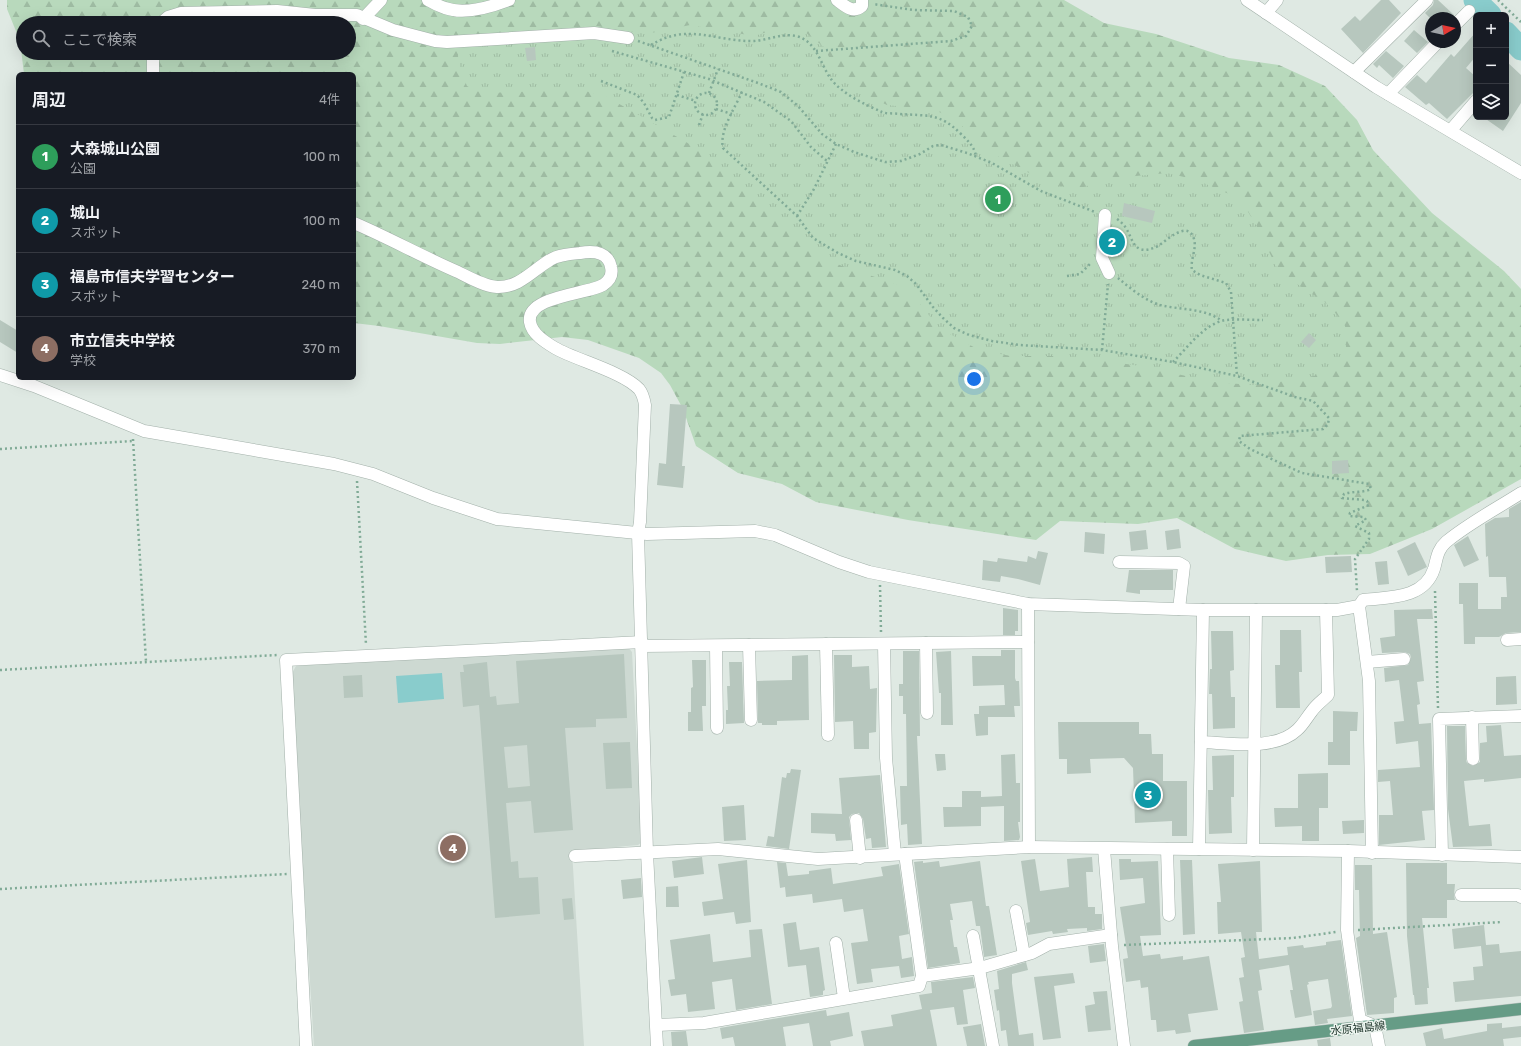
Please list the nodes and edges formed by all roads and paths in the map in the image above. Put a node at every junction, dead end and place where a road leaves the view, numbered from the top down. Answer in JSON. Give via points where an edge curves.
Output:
{"nodes":[{"id":1,"x":381,"y":0,"type":"edge"},
{"id":2,"x":428,"y":0,"type":"edge"},
{"id":3,"x":508,"y":0,"type":"edge"},
{"id":4,"x":837,"y":0,"type":"edge"},
{"id":5,"x":1247,"y":0,"type":"edge"},
{"id":6,"x":1277,"y":0,"type":"edge"},
{"id":7,"x":1427,"y":0,"type":"edge"},
{"id":8,"x":1498,"y":0,"type":"edge"},
{"id":9,"x":862,"y":1,"type":"edge"},
{"id":10,"x":1469,"y":11,"type":"dead end"},
{"id":11,"x":1266,"y":13,"type":"junction"},
{"id":12,"x":171,"y":16,"type":"edge"},
{"id":13,"x":364,"y":19,"type":"junction"},
{"id":14,"x":1461,"y":19,"type":"edge"},
{"id":15,"x":1521,"y":22,"type":"edge"},
{"id":16,"x":628,"y":38,"type":"joint"},
{"id":17,"x":651,"y":46,"type":"junction"},
{"id":18,"x":1432,"y":48,"type":"edge"},
{"id":19,"x":612,"y":51,"type":"dead end"},
{"id":20,"x":816,"y":51,"type":"junction"},
{"id":21,"x":153,"y":60,"type":"edge"},
{"id":22,"x":718,"y":69,"type":"junction"},
{"id":23,"x":153,"y":72,"type":"edge"},
{"id":24,"x":684,"y":72,"type":"junction"},
{"id":25,"x":1354,"y":72,"type":"junction"},
{"id":26,"x":714,"y":80,"type":"junction"},
{"id":27,"x":601,"y":81,"type":"dead end"},
{"id":28,"x":742,"y":92,"type":"junction"},
{"id":29,"x":709,"y":93,"type":"junction"},
{"id":30,"x":1388,"y":94,"type":"junction"},
{"id":31,"x":677,"y":95,"type":"junction"},
{"id":32,"x":696,"y":101,"type":"junction"},
{"id":33,"x":1473,"y":104,"type":"edge"},
{"id":34,"x":716,"y":109,"type":"junction"},
{"id":35,"x":703,"y":114,"type":"junction"},
{"id":36,"x":732,"y":114,"type":"junction"},
{"id":37,"x":699,"y":125,"type":"dead end"},
{"id":38,"x":1451,"y":130,"type":"junction"},
{"id":39,"x":836,"y":144,"type":"junction"},
{"id":40,"x":976,"y":156,"type":"junction"},
{"id":41,"x":827,"y":161,"type":"junction"},
{"id":42,"x":1521,"y":173,"type":"edge"},
{"id":43,"x":1105,"y":215,"type":"junction"},
{"id":44,"x":797,"y":216,"type":"junction"},
{"id":45,"x":356,"y":224,"type":"edge"},
{"id":46,"x":1102,"y":254,"type":"junction"},
{"id":47,"x":1109,"y":273,"type":"junction"},
{"id":48,"x":1067,"y":276,"type":"dead end"},
{"id":49,"x":1234,"y":320,"type":"junction"},
{"id":50,"x":1263,"y":320,"type":"dead end"},
{"id":51,"x":1222,"y":321,"type":"junction"},
{"id":52,"x":1102,"y":350,"type":"junction"},
{"id":53,"x":1173,"y":362,"type":"junction"},
{"id":54,"x":0,"y":375,"type":"edge"},
{"id":55,"x":1237,"y":376,"type":"junction"},
{"id":56,"x":132,"y":426,"type":"junction"},
{"id":57,"x":133,"y":441,"type":"junction"},
{"id":58,"x":0,"y":449,"type":"edge"},
{"id":59,"x":356,"y":470,"type":"junction"},
{"id":60,"x":1521,"y":493,"type":"edge"},
{"id":61,"x":638,"y":533,"type":"junction"},
{"id":62,"x":1119,"y":562,"type":"dead end"},
{"id":63,"x":1434,"y":569,"type":"junction"},
{"id":64,"x":880,"y":574,"type":"junction"},
{"id":65,"x":1028,"y":604,"type":"junction"},
{"id":66,"x":1359,"y":606,"type":"junction"},
{"id":67,"x":1179,"y":609,"type":"junction"},
{"id":68,"x":1203,"y":610,"type":"junction"},
{"id":69,"x":1256,"y":610,"type":"junction"},
{"id":70,"x":1326,"y":610,"type":"junction"},
{"id":71,"x":1507,"y":640,"type":"dead end"},
{"id":72,"x":1521,"y":640,"type":"edge"},
{"id":73,"x":1028,"y":642,"type":"junction"},
{"id":74,"x":926,"y":643,"type":"junction"},
{"id":75,"x":642,"y":644,"type":"junction"},
{"id":76,"x":826,"y":644,"type":"junction"},
{"id":77,"x":882,"y":644,"type":"junction"},
{"id":78,"x":749,"y":645,"type":"junction"},
{"id":79,"x":716,"y":646,"type":"junction"},
{"id":80,"x":366,"y":656,"type":"junction"},
{"id":81,"x":1404,"y":659,"type":"dead end"},
{"id":82,"x":286,"y":660,"type":"junction"},
{"id":83,"x":146,"y":662,"type":"junction"},
{"id":84,"x":1366,"y":662,"type":"junction"},
{"id":85,"x":0,"y":670,"type":"edge"},
{"id":86,"x":927,"y":713,"type":"dead end"},
{"id":87,"x":1521,"y":716,"type":"edge"},
{"id":88,"x":1472,"y":717,"type":"junction"},
{"id":89,"x":1439,"y":719,"type":"junction"},
{"id":90,"x":751,"y":720,"type":"dead end"},
{"id":91,"x":717,"y":728,"type":"dead end"},
{"id":92,"x":828,"y":735,"type":"dead end"},
{"id":93,"x":1201,"y":742,"type":"junction"},
{"id":94,"x":1254,"y":744,"type":"junction"},
{"id":95,"x":1473,"y":759,"type":"dead end"},
{"id":96,"x":856,"y":820,"type":"dead end"},
{"id":97,"x":1029,"y":847,"type":"junction"},
{"id":98,"x":1104,"y":849,"type":"junction"},
{"id":99,"x":1167,"y":849,"type":"junction"},
{"id":100,"x":1199,"y":849,"type":"junction"},
{"id":101,"x":1253,"y":850,"type":"junction"},
{"id":102,"x":1348,"y":851,"type":"junction"},
{"id":103,"x":648,"y":853,"type":"junction"},
{"id":104,"x":1372,"y":853,"type":"junction"},
{"id":105,"x":900,"y":854,"type":"junction"},
{"id":106,"x":1442,"y":855,"type":"junction"},
{"id":107,"x":575,"y":856,"type":"dead end"},
{"id":108,"x":1521,"y":857,"type":"edge"},
{"id":109,"x":860,"y":858,"type":"junction"},
{"id":110,"x":297,"y":873,"type":"junction"},
{"id":111,"x":0,"y":889,"type":"edge"},
{"id":112,"x":1461,"y":895,"type":"dead end"},
{"id":113,"x":1521,"y":897,"type":"edge"},
{"id":114,"x":1016,"y":911,"type":"dead end"},
{"id":115,"x":1169,"y":915,"type":"dead end"},
{"id":116,"x":1502,"y":922,"type":"dead end"},
{"id":117,"x":1347,"y":930,"type":"junction"},
{"id":118,"x":973,"y":936,"type":"dead end"},
{"id":119,"x":1112,"y":940,"type":"junction"},
{"id":120,"x":836,"y":943,"type":"dead end"},
{"id":121,"x":1024,"y":955,"type":"junction"},
{"id":122,"x":980,"y":968,"type":"junction"},
{"id":123,"x":922,"y":976,"type":"junction"},
{"id":124,"x":844,"y":998,"type":"junction"},
{"id":125,"x":1521,"y":1009,"type":"edge"},
{"id":126,"x":657,"y":1024,"type":"junction"},
{"id":127,"x":1375,"y":1026,"type":"junction"},
{"id":128,"x":306,"y":1046,"type":"edge"},
{"id":129,"x":657,"y":1046,"type":"edge"},
{"id":130,"x":993,"y":1046,"type":"edge"},
{"id":131,"x":1124,"y":1046,"type":"edge"},
{"id":132,"x":1194,"y":1046,"type":"edge"},
{"id":133,"x":1379,"y":1046,"type":"edge"}],
"edges":[{"from":1,"to":13,"type":"street"},
{"from":2,"to":3,"type":"street","via":[[445,9],[464,10]]},
{"from":4,"to":9,"type":"street","via":[[853,10],[861,8]]},
{"from":5,"to":11,"type":"street"},
{"from":6,"to":11,"type":"street"},
{"from":7,"to":25,"type":"street"},
{"from":8,"to":15,"type":"path"},
{"from":9,"to":20,"type":"path","via":[[913,10],[954,11],[968,17],[972,26],[966,36],[951,41]]},
{"from":10,"to":14,"type":"street"},
{"from":11,"to":25,"type":"street"},
{"from":12,"to":13,"type":"street","via":[[181,13],[221,11],[277,11],[315,15],[357,15]]},
{"from":13,"to":16,"type":"street","via":[[393,30],[447,42],[594,33]]},
{"from":16,"to":17,"type":"path"},
{"from":17,"to":20,"type":"path","via":[[674,34],[755,41],[790,35],[803,40]]},
{"from":17,"to":22,"type":"path"},
{"from":18,"to":30,"type":"street"},
{"from":19,"to":24,"type":"path"},
{"from":20,"to":40,"type":"path","via":[[831,79],[842,90],[884,113],[935,116],[948,122],[970,143]]},
{"from":21,"to":23,"type":"street"},
{"from":22,"to":26,"type":"path"},
{"from":22,"to":39,"type":"path","via":[[781,92],[798,106],[822,134]]},
{"from":24,"to":26,"type":"path"},
{"from":24,"to":31,"type":"path"},
{"from":25,"to":30,"type":"street"},
{"from":26,"to":28,"type":"path"},
{"from":26,"to":29,"type":"path"},
{"from":27,"to":31,"type":"path","via":[[637,95],[655,120],[669,117]]},
{"from":28,"to":36,"type":"path"},
{"from":28,"to":41,"type":"path","via":[[783,114],[811,147]]},
{"from":29,"to":32,"type":"path","via":[[700,96]]},
{"from":29,"to":34,"type":"path","via":[[716,99]]},
{"from":30,"to":38,"type":"street"},
{"from":31,"to":32,"type":"path"},
{"from":32,"to":35,"type":"path","via":[[697,109]]},
{"from":33,"to":38,"type":"street"},
{"from":34,"to":35,"type":"path","via":[[709,115]]},
{"from":34,"to":36,"type":"path"},
{"from":35,"to":37,"type":"path"},
{"from":36,"to":44,"type":"path","via":[[723,137],[723,148]]},
{"from":38,"to":42,"type":"street"},
{"from":39,"to":40,"type":"path","via":[[885,162],[901,161],[940,145]]},
{"from":39,"to":41,"type":"path"},
{"from":40,"to":43,"type":"path","via":[[1041,191]]},
{"from":41,"to":44,"type":"path"},
{"from":43,"to":46,"type":"street"},
{"from":43,"to":49,"type":"path","via":[[1124,224],[1133,244],[1140,250],[1152,249],[1178,232],[1190,235],[1194,243],[1192,270],[1229,286]]},
{"from":44,"to":52,"type":"path","via":[[813,238],[838,253],[907,276],[943,318],[954,328],[968,335],[1019,345]]},
{"from":45,"to":61,"type":"street","via":[[480,283],[497,287],[518,282],[551,259],[588,252],[600,253],[606,257],[612,271],[610,279],[602,285],[565,295],[538,306],[531,314],[530,321],[540,338],[622,378],[638,388],[643,395],[646,418]]},
{"from":46,"to":47,"type":"street","via":[[1102,262]]},
{"from":46,"to":48,"type":"path","via":[[1080,274]]},
{"from":47,"to":51,"type":"path","via":[[1147,300],[1214,315]]},
{"from":47,"to":52,"type":"path"},
{"from":49,"to":50,"type":"path"},
{"from":49,"to":51,"type":"path"},
{"from":49,"to":55,"type":"path"},
{"from":51,"to":53,"type":"path","via":[[1204,332]]},
{"from":52,"to":53,"type":"path"},
{"from":53,"to":55,"type":"path"},
{"from":54,"to":56,"type":"street"},
{"from":55,"to":66,"type":"path","via":[[1313,401],[1329,418],[1323,429],[1240,436],[1240,441],[1302,473],[1369,484],[1371,489],[1350,492],[1342,498],[1364,500],[1368,505],[1350,513],[1349,516],[1364,517],[1366,520],[1356,526],[1369,533],[1370,539],[1355,558]]},
{"from":56,"to":57,"type":"path"},
{"from":56,"to":59,"type":"street","via":[[144,431]]},
{"from":57,"to":58,"type":"path"},
{"from":57,"to":83,"type":"path"},
{"from":59,"to":61,"type":"street","via":[[497,519]]},
{"from":59,"to":80,"type":"path"},
{"from":60,"to":63,"type":"street","via":[[1445,543],[1437,553]]},
{"from":61,"to":64,"type":"street","via":[[755,531],[775,535],[840,562]]},
{"from":61,"to":75,"type":"street"},
{"from":62,"to":67,"type":"street","via":[[1179,563],[1184,566]]},
{"from":63,"to":66,"type":"street","via":[[1429,582],[1418,591],[1402,596],[1363,600]]},
{"from":63,"to":89,"type":"path"},
{"from":64,"to":65,"type":"street"},
{"from":64,"to":77,"type":"path"},
{"from":65,"to":67,"type":"street"},
{"from":65,"to":73,"type":"street"},
{"from":66,"to":70,"type":"street"},
{"from":66,"to":84,"type":"street"},
{"from":67,"to":68,"type":"street"},
{"from":68,"to":69,"type":"street"},
{"from":68,"to":93,"type":"street"},
{"from":69,"to":70,"type":"street"},
{"from":69,"to":94,"type":"street"},
{"from":70,"to":94,"type":"street","via":[[1328,695],[1292,735],[1280,741]]},
{"from":71,"to":72,"type":"street"},
{"from":73,"to":74,"type":"street"},
{"from":73,"to":97,"type":"street"},
{"from":74,"to":77,"type":"street"},
{"from":74,"to":86,"type":"street"},
{"from":75,"to":79,"type":"street"},
{"from":75,"to":80,"type":"street"},
{"from":75,"to":103,"type":"street"},
{"from":76,"to":77,"type":"street"},
{"from":76,"to":78,"type":"street"},
{"from":76,"to":92,"type":"street"},
{"from":77,"to":105,"type":"street","via":[[886,758]]},
{"from":78,"to":79,"type":"street"},
{"from":78,"to":90,"type":"street"},
{"from":79,"to":91,"type":"street"},
{"from":80,"to":82,"type":"street"},
{"from":81,"to":84,"type":"street"},
{"from":82,"to":83,"type":"path","via":[[279,655]]},
{"from":82,"to":110,"type":"street"},
{"from":83,"to":85,"type":"path"},
{"from":84,"to":104,"type":"street","via":[[1369,681]]},
{"from":87,"to":88,"type":"street"},
{"from":88,"to":89,"type":"street"},
{"from":88,"to":95,"type":"street"},
{"from":89,"to":106,"type":"street"},
{"from":93,"to":94,"type":"street"},
{"from":93,"to":100,"type":"street"},
{"from":94,"to":101,"type":"street"},
{"from":96,"to":109,"type":"street"},
{"from":97,"to":98,"type":"street"},
{"from":97,"to":105,"type":"street"},
{"from":98,"to":99,"type":"street"},
{"from":98,"to":119,"type":"street"},
{"from":99,"to":100,"type":"street"},
{"from":99,"to":115,"type":"street"},
{"from":100,"to":101,"type":"street"},
{"from":101,"to":102,"type":"street"},
{"from":102,"to":104,"type":"street"},
{"from":102,"to":117,"type":"street"},
{"from":103,"to":107,"type":"street"},
{"from":103,"to":109,"type":"street","via":[[718,849],[818,859]]},
{"from":103,"to":126,"type":"street"},
{"from":104,"to":106,"type":"street"},
{"from":105,"to":109,"type":"street"},
{"from":105,"to":123,"type":"street"},
{"from":106,"to":108,"type":"street"},
{"from":110,"to":111,"type":"path"},
{"from":110,"to":128,"type":"street"},
{"from":112,"to":113,"type":"street"},
{"from":114,"to":121,"type":"street"},
{"from":116,"to":117,"type":"path"},
{"from":117,"to":119,"type":"path","via":[[1293,938],[1173,944]]},
{"from":117,"to":127,"type":"street","via":[[1360,1020]]},
{"from":118,"to":122,"type":"street"},
{"from":119,"to":121,"type":"street","via":[[1049,944]]},
{"from":119,"to":131,"type":"street"},
{"from":120,"to":124,"type":"street"},
{"from":121,"to":122,"type":"street"},
{"from":122,"to":123,"type":"street"},
{"from":122,"to":130,"type":"street"},
{"from":123,"to":124,"type":"street","via":[[919,986]]},
{"from":124,"to":126,"type":"street","via":[[704,1023]]},
{"from":125,"to":127,"type":"main road","name":"水原福島線"},
{"from":126,"to":129,"type":"street"},
{"from":127,"to":132,"type":"main road","name":"水原福島線"},
{"from":127,"to":133,"type":"street"}]}
